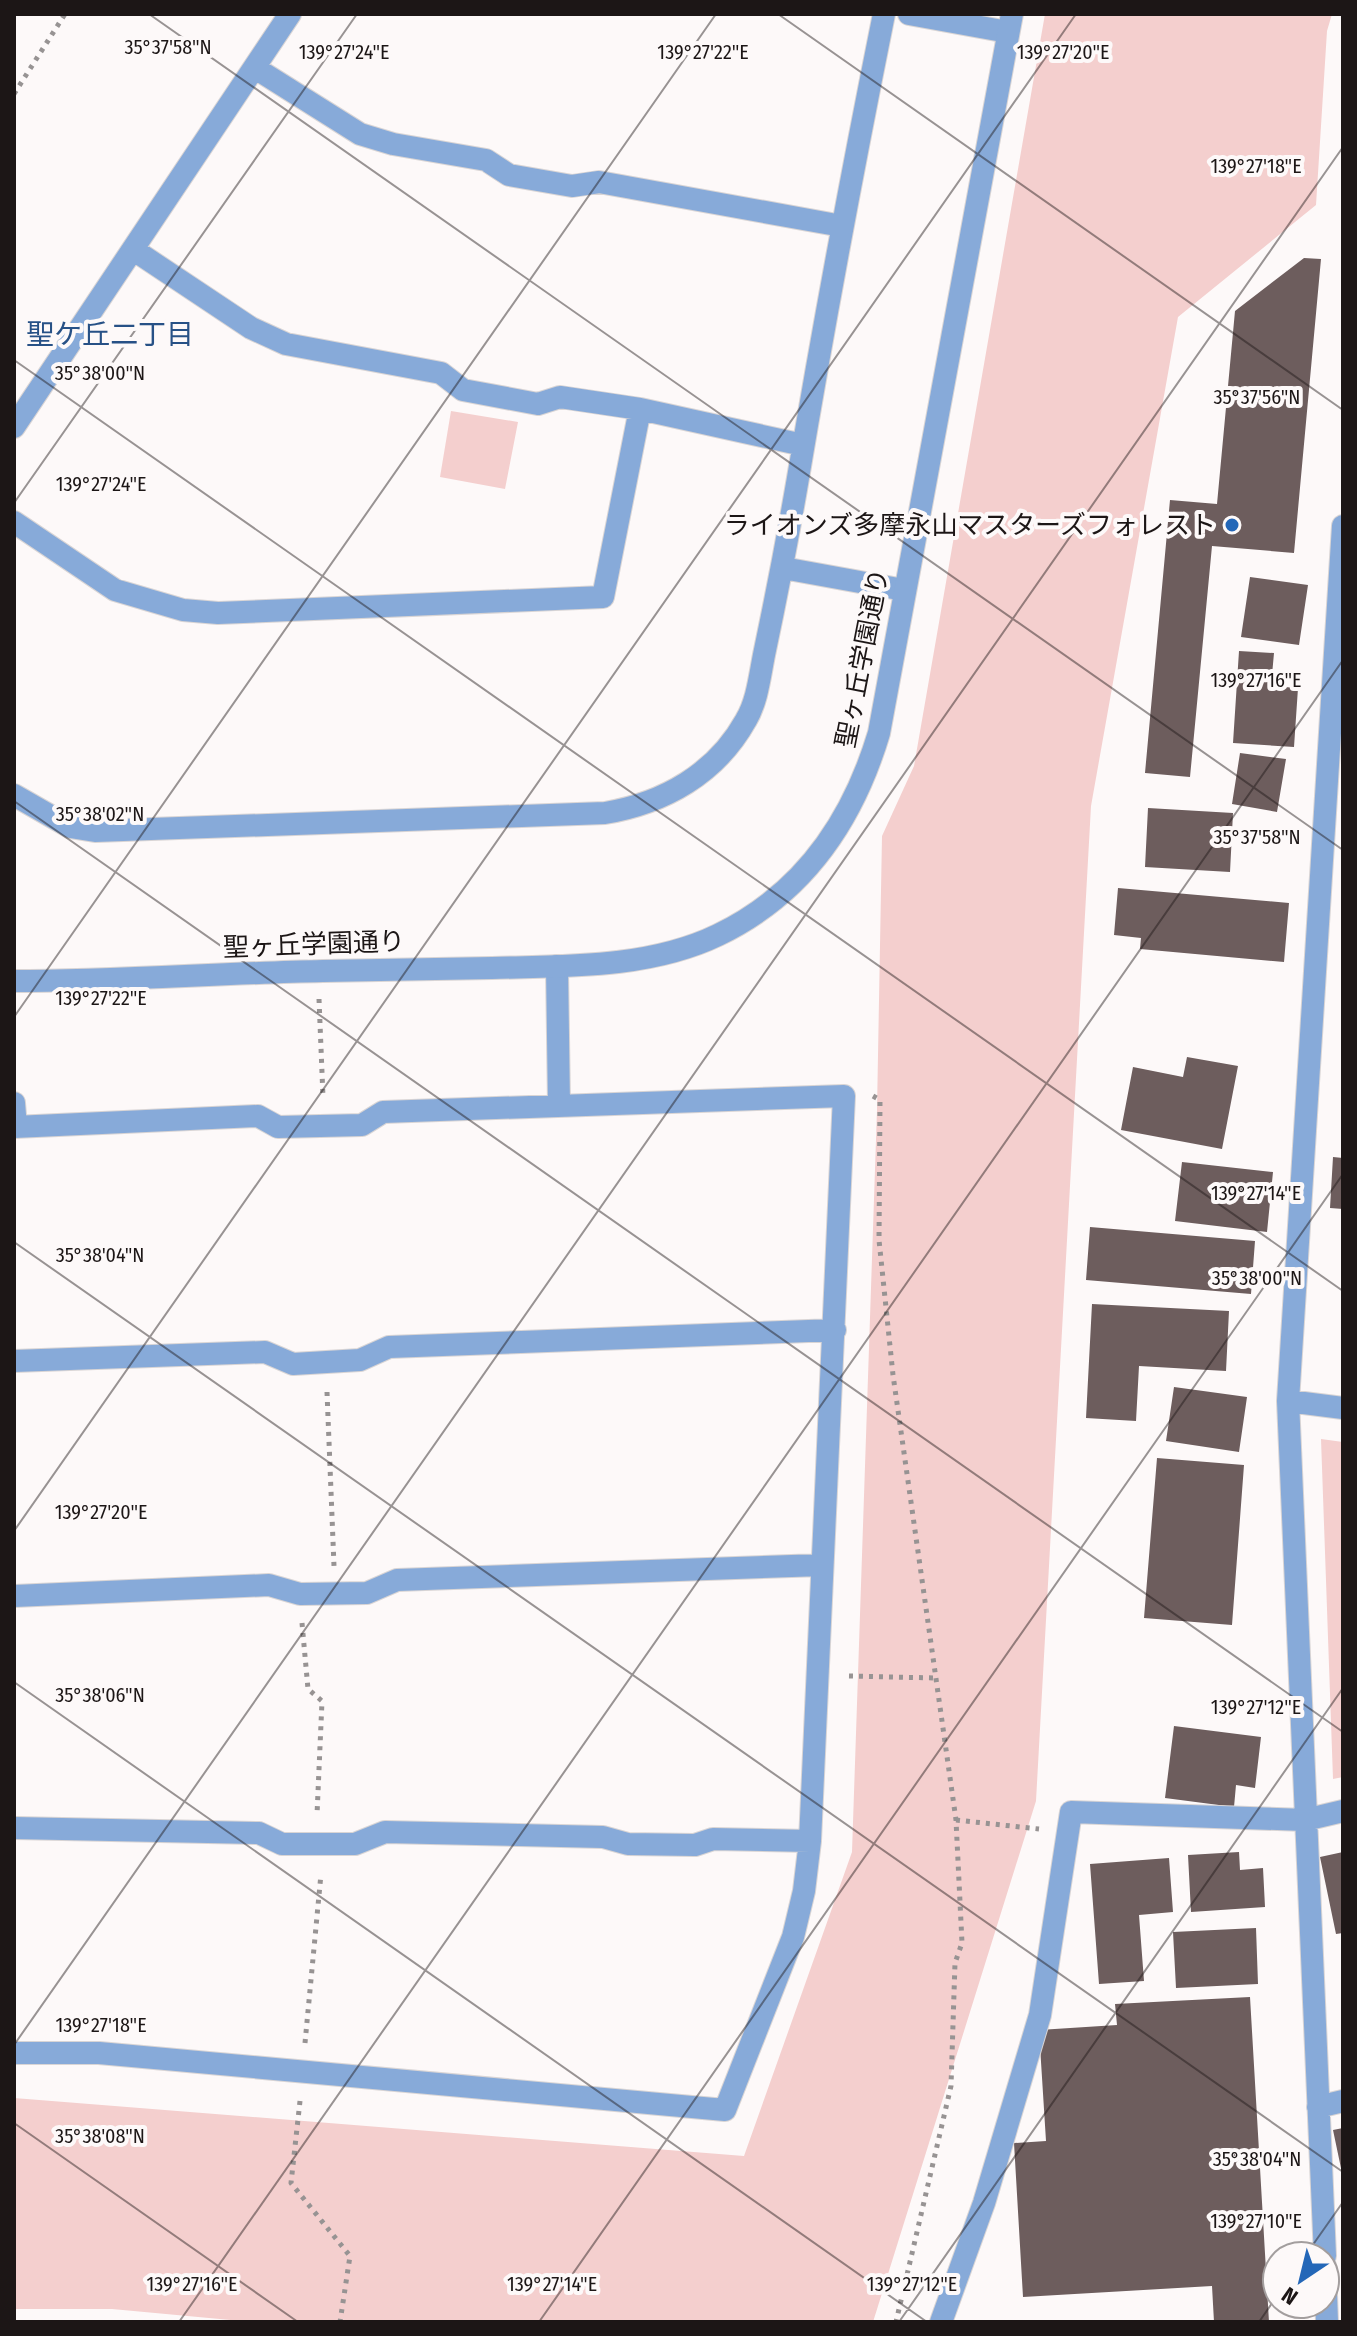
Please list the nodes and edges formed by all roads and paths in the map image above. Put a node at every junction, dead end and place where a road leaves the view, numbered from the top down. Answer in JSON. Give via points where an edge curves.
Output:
{"nodes":[{"id":1,"x":65,"y":14,"type":"edge"},
{"id":2,"x":290,"y":14,"type":"edge"},
{"id":3,"x":884,"y":14,"type":"edge"},
{"id":4,"x":909,"y":14,"type":"edge"},
{"id":5,"x":1010,"y":23,"type":"edge"},
{"id":6,"x":255,"y":68,"type":"junction"},
{"id":7,"x":14,"y":94,"type":"edge"},
{"id":8,"x":842,"y":226,"type":"junction"},
{"id":9,"x":134,"y":250,"type":"junction"},
{"id":10,"x":640,"y":409,"type":"junction"},
{"id":11,"x":14,"y":427,"type":"edge"},
{"id":12,"x":803,"y":445,"type":"junction"},
{"id":13,"x":14,"y":522,"type":"edge"},
{"id":14,"x":1343,"y":526,"type":"edge"},
{"id":15,"x":783,"y":568,"type":"junction"},
{"id":16,"x":904,"y":590,"type":"junction"},
{"id":17,"x":14,"y":795,"type":"edge"},
{"id":18,"x":557,"y":966,"type":"junction"},
{"id":19,"x":14,"y":981,"type":"edge"},
{"id":20,"x":319,"y":996,"type":"dead end"},
{"id":21,"x":844,"y":1096,"type":"junction"},
{"id":22,"x":14,"y":1103,"type":"edge"},
{"id":23,"x":323,"y":1106,"type":"dead end"},
{"id":24,"x":559,"y":1106,"type":"junction"},
{"id":25,"x":15,"y":1127,"type":"edge"},
{"id":26,"x":835,"y":1330,"type":"junction"},
{"id":27,"x":14,"y":1361,"type":"edge"},
{"id":28,"x":326,"y":1362,"type":"junction"},
{"id":29,"x":1288,"y":1401,"type":"junction"},
{"id":30,"x":1343,"y":1408,"type":"edge"},
{"id":31,"x":821,"y":1565,"type":"junction"},
{"id":32,"x":334,"y":1575,"type":"dead end"},
{"id":33,"x":300,"y":1594,"type":"junction"},
{"id":34,"x":14,"y":1596,"type":"edge"},
{"id":35,"x":816,"y":1675,"type":"junction"},
{"id":36,"x":936,"y":1678,"type":"junction"},
{"id":37,"x":1343,"y":1811,"type":"edge"},
{"id":38,"x":956,"y":1820,"type":"junction"},
{"id":39,"x":1305,"y":1820,"type":"junction"},
{"id":40,"x":14,"y":1828,"type":"edge"},
{"id":41,"x":1068,"y":1832,"type":"junction"},
{"id":42,"x":320,"y":1834,"type":"junction"},
{"id":43,"x":810,"y":1841,"type":"junction"},
{"id":44,"x":14,"y":2053,"type":"edge"},
{"id":45,"x":303,"y":2072,"type":"junction"},
{"id":46,"x":1343,"y":2101,"type":"edge"},
{"id":47,"x":1318,"y":2107,"type":"junction"},
{"id":48,"x":1324,"y":2240,"type":"edge"},
{"id":49,"x":340,"y":2322,"type":"edge"},
{"id":50,"x":896,"y":2322,"type":"edge"},
{"id":51,"x":941,"y":2322,"type":"edge"}],
"edges":[{"from":1,"to":7,"type":"path"},
{"from":2,"to":6,"type":"street"},
{"from":3,"to":8,"type":"street"},
{"from":4,"to":5,"type":"street"},
{"from":5,"to":16,"type":"street","name":"聖ヶ丘学園通り"},
{"from":6,"to":8,"type":"street","via":[[360,134],[393,144],[486,160],[509,175],[572,186],[599,182]]},
{"from":6,"to":9,"type":"street"},
{"from":8,"to":12,"type":"street"},
{"from":9,"to":10,"type":"street","via":[[238,320],[286,344],[441,373],[463,390],[538,404],[560,397]]},
{"from":9,"to":11,"type":"street"},
{"from":10,"to":12,"type":"street"},
{"from":10,"to":13,"type":"street","via":[[603,597],[218,613],[183,610],[115,590]]},
{"from":12,"to":15,"type":"street"},
{"from":14,"to":29,"type":"street"},
{"from":15,"to":16,"type":"street"},
{"from":15,"to":17,"type":"street","via":[[748,717],[714,763],[689,783],[632,808],[95,831],[70,827]]},
{"from":16,"to":18,"type":"street","name":"聖ヶ丘学園通り","via":[[868,770],[816,859],[771,901],[718,935],[644,958]]},
{"from":18,"to":19,"type":"street","name":"聖ヶ丘学園通り"},
{"from":18,"to":24,"type":"street"},
{"from":20,"to":23,"type":"path"},
{"from":21,"to":24,"type":"street"},
{"from":21,"to":26,"type":"street"},
{"from":21,"to":36,"type":"path","via":[[852,1084],[880,1100],[880,1255]]},
{"from":22,"to":25,"type":"street"},
{"from":24,"to":25,"type":"street","via":[[383,1112],[362,1125],[278,1127],[258,1116]]},
{"from":26,"to":28,"type":"street","via":[[389,1347],[360,1360]]},
{"from":26,"to":31,"type":"street"},
{"from":27,"to":28,"type":"street","via":[[265,1352],[293,1364]]},
{"from":28,"to":32,"type":"path"},
{"from":29,"to":30,"type":"street"},
{"from":29,"to":39,"type":"street"},
{"from":31,"to":33,"type":"street","via":[[397,1580],[367,1593]]},
{"from":31,"to":35,"type":"street"},
{"from":33,"to":34,"type":"street","via":[[269,1585]]},
{"from":33,"to":42,"type":"path","via":[[308,1689],[322,1701]]},
{"from":35,"to":36,"type":"path"},
{"from":35,"to":43,"type":"street"},
{"from":36,"to":38,"type":"path"},
{"from":37,"to":39,"type":"street"},
{"from":38,"to":41,"type":"path"},
{"from":38,"to":50,"type":"path","via":[[962,1943],[955,1963],[951,2086]]},
{"from":39,"to":41,"type":"street","via":[[1071,1812]]},
{"from":39,"to":47,"type":"street"},
{"from":40,"to":42,"type":"street","via":[[259,1833],[282,1844]]},
{"from":41,"to":51,"type":"street","via":[[1040,2015],[984,2203]]},
{"from":42,"to":43,"type":"street","via":[[355,1844],[385,1832],[603,1837],[628,1844]]},
{"from":42,"to":45,"type":"path"},
{"from":43,"to":45,"type":"street","via":[[793,1937],[725,2110]]},
{"from":44,"to":45,"type":"street","via":[[99,2053]]},
{"from":45,"to":49,"type":"path","via":[[291,2183],[350,2256]]},
{"from":46,"to":47,"type":"street"},
{"from":47,"to":48,"type":"street"}]}
